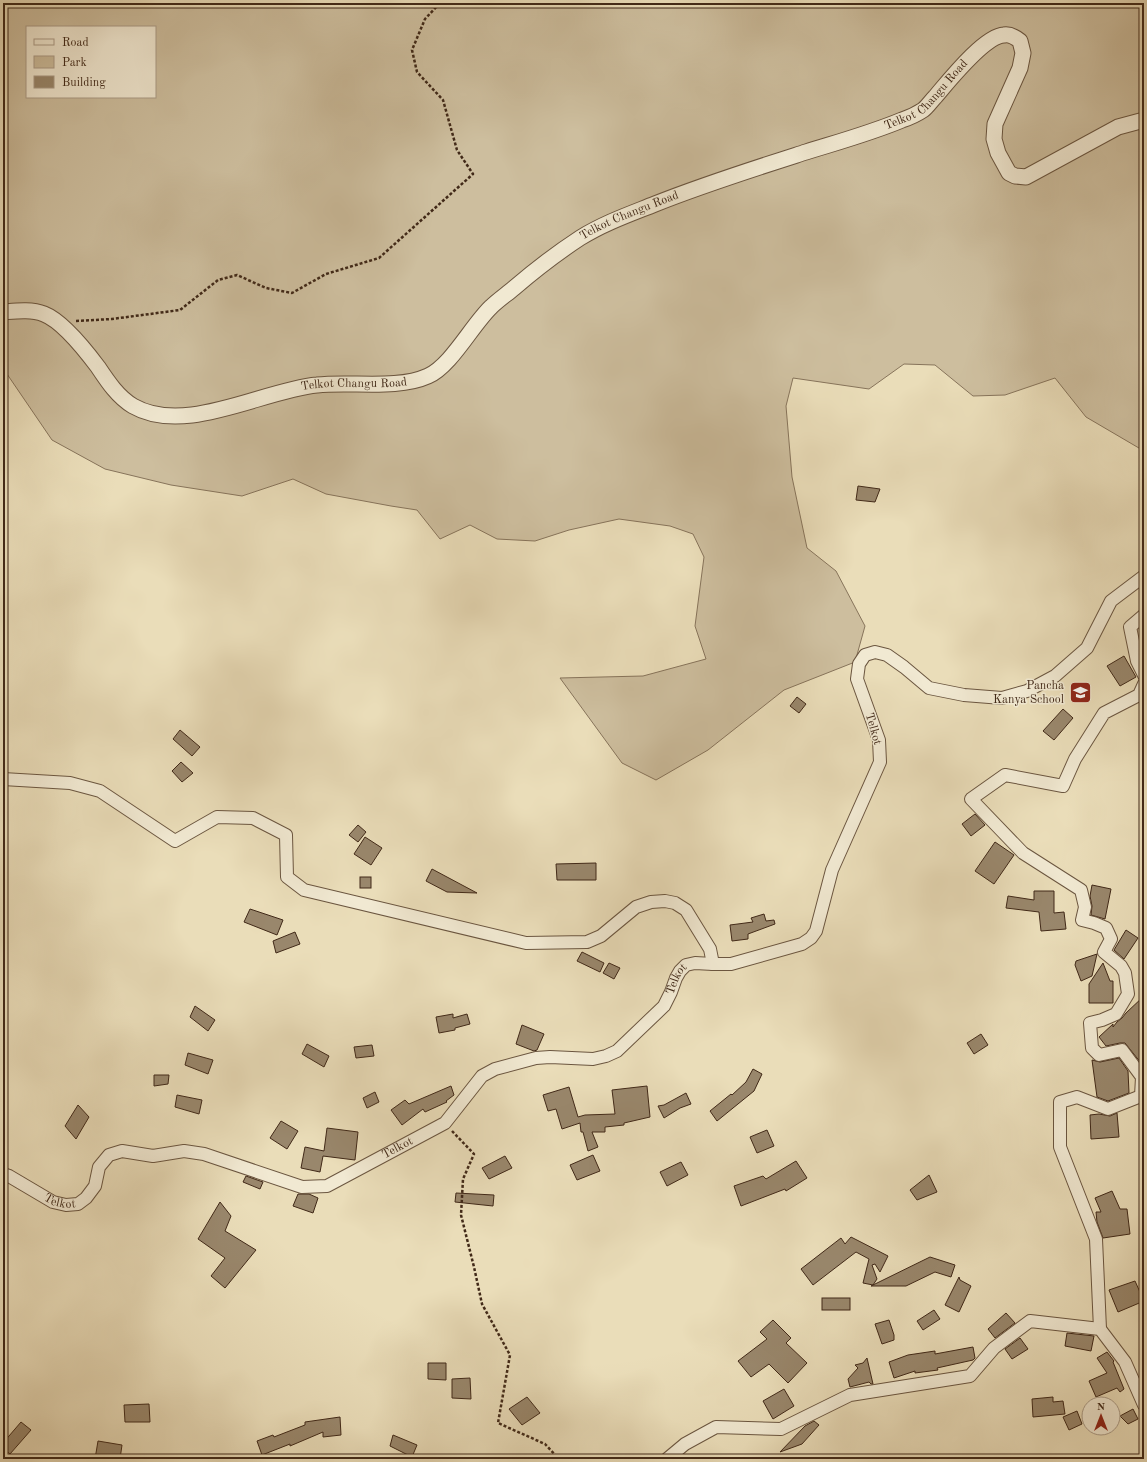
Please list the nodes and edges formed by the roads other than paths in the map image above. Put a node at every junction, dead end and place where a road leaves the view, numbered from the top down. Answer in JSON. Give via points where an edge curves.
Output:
{"nodes":[{"id":1,"x":1144,"y":120,"type":"edge"},
{"id":2,"x":3,"y":312,"type":"edge"},
{"id":3,"x":1144,"y":576,"type":"edge"},
{"id":4,"x":1144,"y":615,"type":"edge"},
{"id":5,"x":1144,"y":676,"type":"edge"},
{"id":6,"x":1144,"y":684,"type":"edge"},
{"id":7,"x":3,"y":779,"type":"edge"},
{"id":8,"x":713,"y":964,"type":"junction"},
{"id":9,"x":3,"y":1174,"type":"edge"},
{"id":10,"x":1100,"y":1329,"type":"junction"},
{"id":11,"x":1144,"y":1405,"type":"edge"},
{"id":12,"x":667,"y":1459,"type":"edge"}],
"edges":[{"from":1,"to":2,"type":"street","name":"Telkot Changu Road","via":[[1118,127],[1026,177],[1015,176],[1010,173],[998,152],[994,139],[995,124],[1020,68],[1023,54],[1020,41],[1013,36],[994,38],[964,64],[923,110],[904,120],[682,194],[581,237],[530,274],[490,308],[442,367],[430,375],[412,381],[315,385],[291,389],[218,411],[180,416],[157,415],[134,407],[117,393],[57,321],[42,313]]},
{"from":3,"to":8,"type":"street","name":"Telkot","via":[[1111,601],[1087,648],[1055,676],[1027,691],[1002,698],[929,688],[887,655],[875,652],[865,655],[859,664],[857,679],[879,740],[880,762],[832,870],[816,931],[811,938],[792,948],[731,964]]},
{"from":4,"to":5,"type":"street","via":[[1130,627],[1137,661]]},
{"from":6,"to":10,"type":"street","via":[[1139,694],[1104,713],[1075,759],[1063,786],[1005,775],[971,799],[1023,853],[1081,890],[1085,907],[1082,920],[1106,928],[1111,939],[1104,952],[1121,966],[1125,973],[1128,994],[1116,1014],[1090,1023],[1092,1048],[1099,1055],[1122,1050],[1142,1077],[1141,1096],[1108,1109],[1076,1096],[1060,1102],[1060,1147],[1096,1239]]},
{"from":7,"to":8,"type":"street","via":[[70,783],[100,791],[174,841],[217,817],[253,818],[286,836],[287,876],[304,890],[526,942],[587,942],[602,936],[636,907],[651,902],[676,903],[686,910],[710,949]]},
{"from":8,"to":9,"type":"street","name":"Telkot","via":[[686,965],[676,978],[664,1006],[617,1051],[593,1059],[550,1056],[536,1058],[495,1069],[482,1076],[445,1123],[327,1186],[302,1187],[204,1154],[184,1151],[153,1156],[122,1151],[109,1155],[99,1167],[95,1186],[78,1204],[53,1202]]},
{"from":10,"to":11,"type":"street","via":[[1125,1362]]},
{"from":10,"to":12,"type":"street","via":[[1030,1322],[994,1348],[970,1376],[850,1395],[781,1429],[716,1427],[685,1444]]}]}
